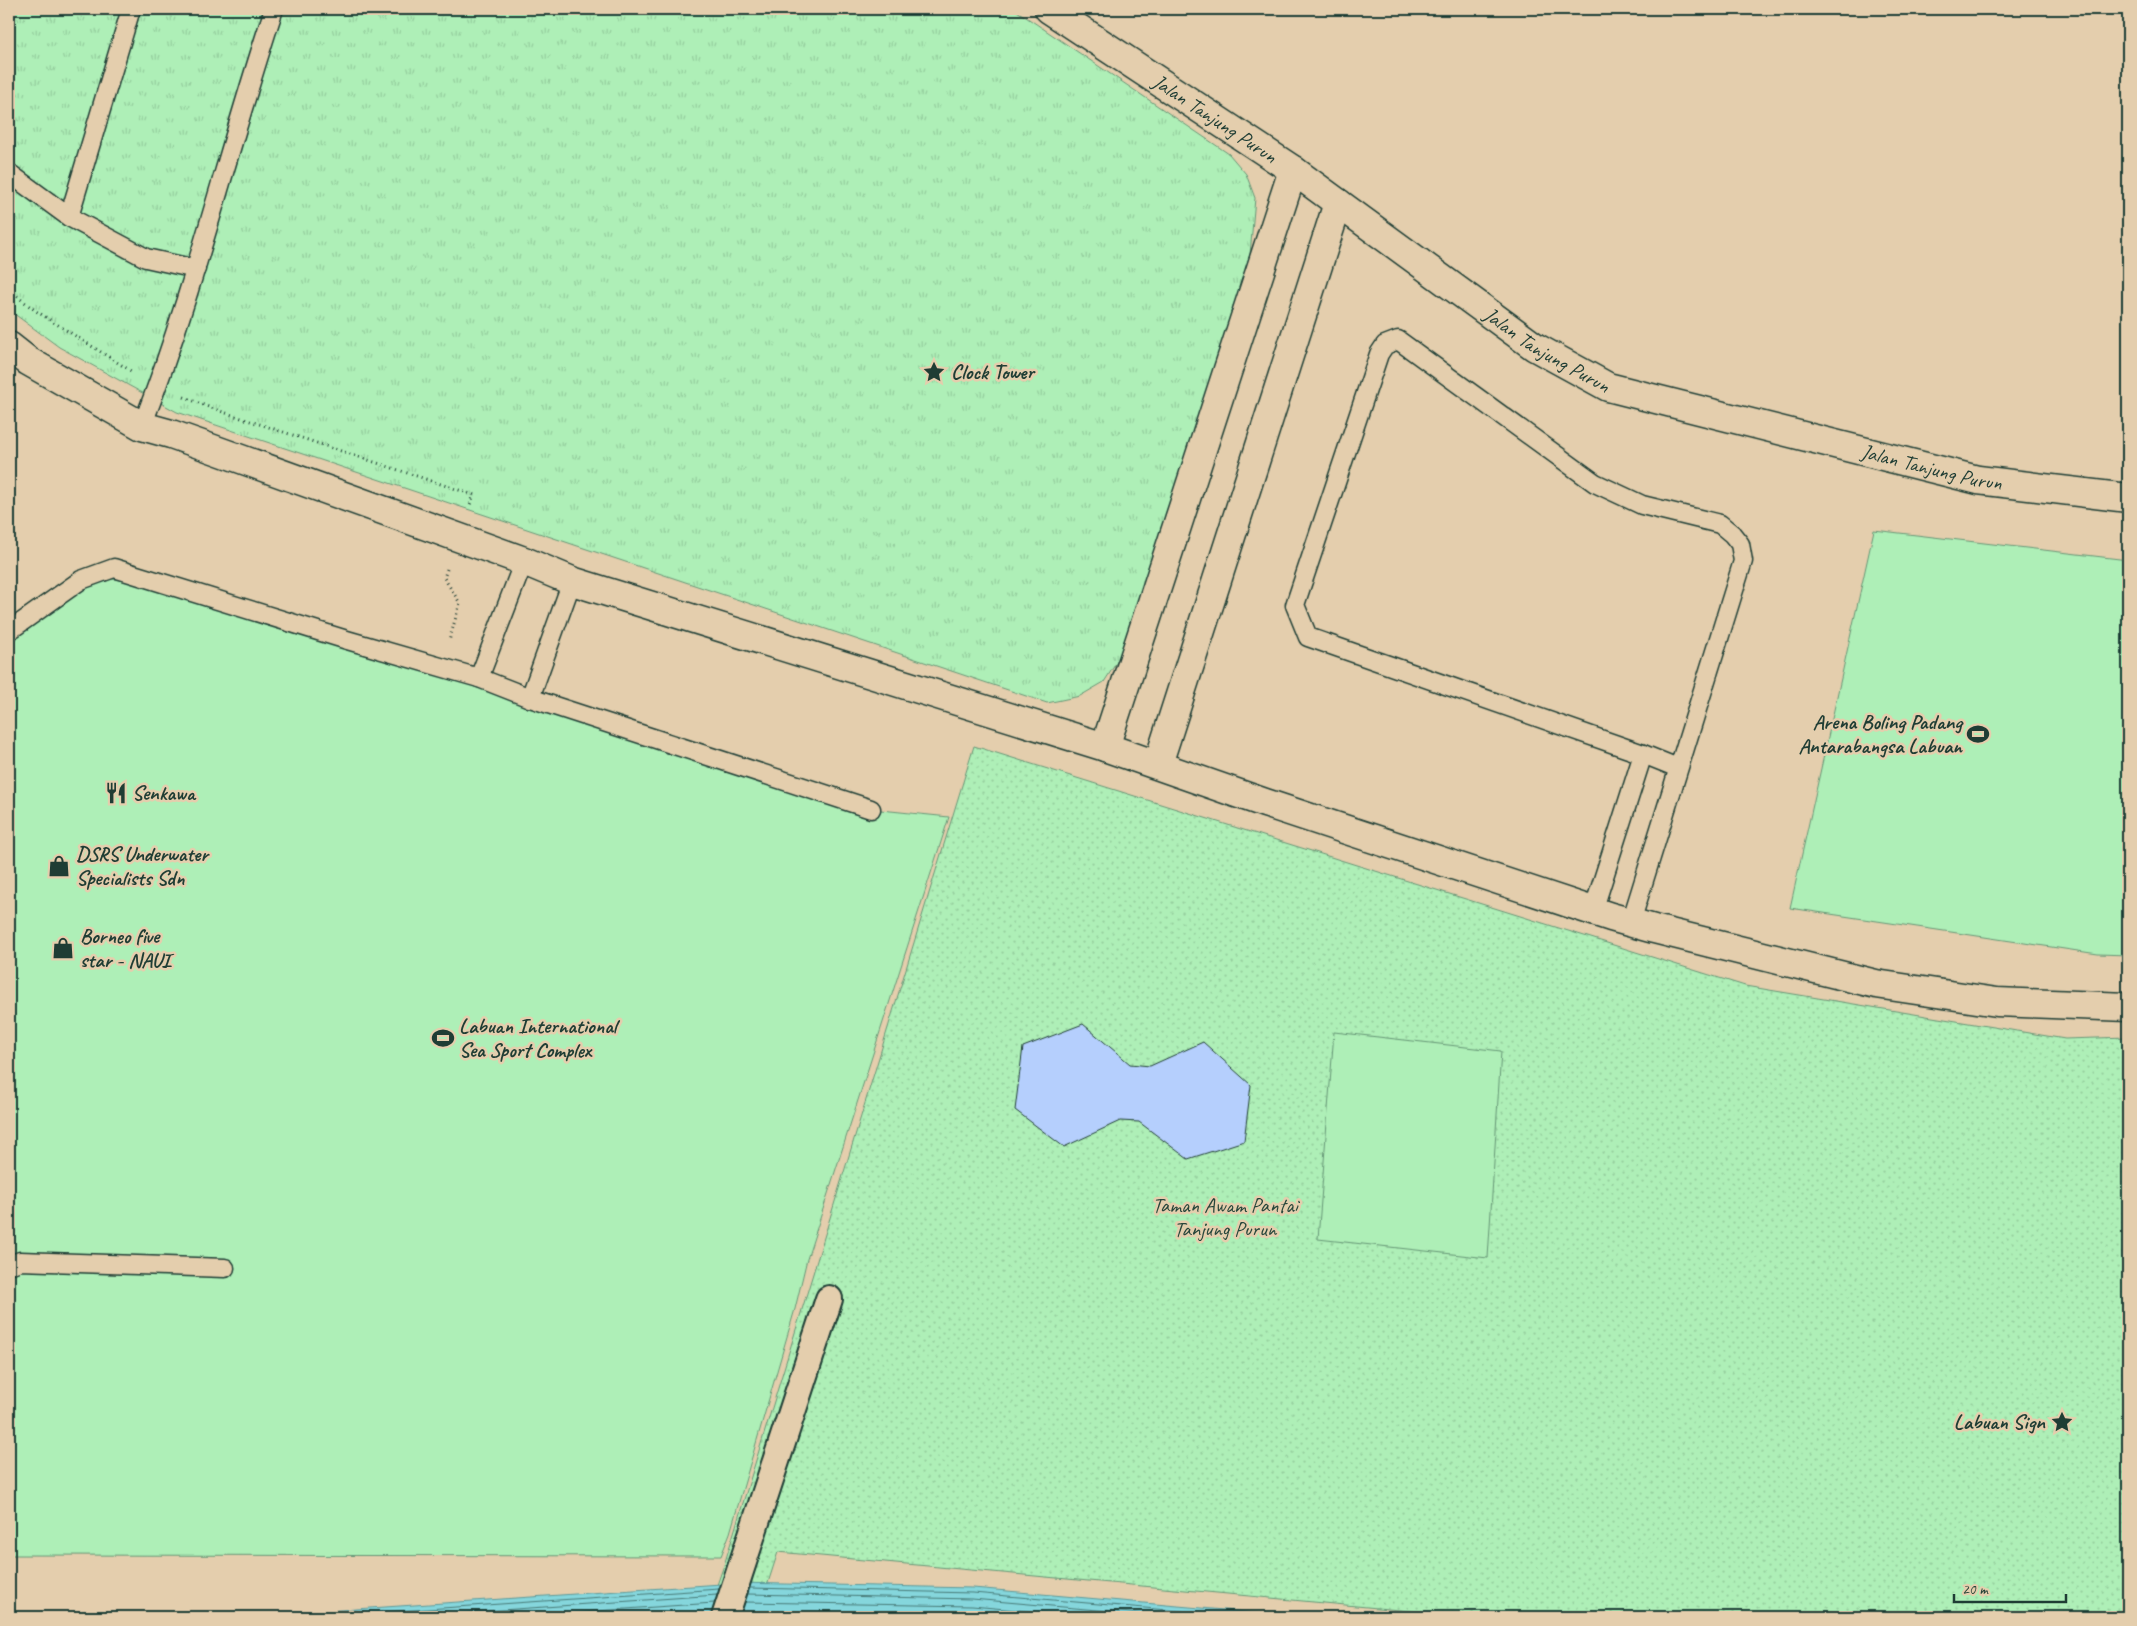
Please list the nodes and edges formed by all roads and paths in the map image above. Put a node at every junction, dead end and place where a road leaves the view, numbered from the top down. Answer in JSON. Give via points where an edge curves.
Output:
{"nodes":[{"id":1,"x":131,"y":9,"type":"edge"},
{"id":2,"x":274,"y":9,"type":"edge"},
{"id":3,"x":1049,"y":9,"type":"edge"},
{"id":4,"x":1293,"y":170,"type":"junction"},
{"id":5,"x":9,"y":173,"type":"edge"},
{"id":6,"x":1338,"y":203,"type":"junction"},
{"id":7,"x":69,"y":217,"type":"junction"},
{"id":8,"x":196,"y":269,"type":"junction"},
{"id":9,"x":9,"y":346,"type":"edge"},
{"id":10,"x":142,"y":426,"type":"junction"},
{"id":11,"x":2128,"y":498,"type":"edge"},
{"id":12,"x":524,"y":561,"type":"junction"},
{"id":13,"x":572,"y":581,"type":"junction"},
{"id":14,"x":9,"y":631,"type":"edge"},
{"id":15,"x":479,"y":678,"type":"junction"},
{"id":16,"x":530,"y":698,"type":"junction"},
{"id":17,"x":1105,"y":747,"type":"junction"},
{"id":18,"x":1643,"y":754,"type":"junction"},
{"id":19,"x":1158,"y":764,"type":"junction"},
{"id":20,"x":1678,"y":768,"type":"junction"},
{"id":21,"x":871,"y":809,"type":"dead end"},
{"id":22,"x":1593,"y":911,"type":"junction"},
{"id":23,"x":1631,"y":922,"type":"junction"},
{"id":24,"x":2128,"y":1007,"type":"edge"},
{"id":25,"x":9,"y":1265,"type":"edge"},
{"id":26,"x":225,"y":1268,"type":"dead end"},
{"id":27,"x":829,"y":1299,"type":"dead end"},
{"id":28,"x":725,"y":1617,"type":"edge"}],
"edges":[{"from":1,"to":7,"type":"lane"},
{"from":2,"to":8,"type":"lane"},
{"from":3,"to":4,"type":"street","name":"Jalan Tanjung Purun"},
{"from":4,"to":6,"type":"street","name":"Jalan Tanjung Purun"},
{"from":4,"to":17,"type":"street"},
{"from":5,"to":7,"type":"lane"},
{"from":6,"to":11,"type":"street","name":"Jalan Tanjung Purun","via":[[1535,347],[1608,387],[1978,480]]},
{"from":6,"to":19,"type":"street"},
{"from":7,"to":8,"type":"lane","via":[[146,258]]},
{"from":8,"to":10,"type":"lane"},
{"from":9,"to":10,"type":"street","via":[[28,361]]},
{"from":10,"to":12,"type":"street","via":[[178,436]]},
{"from":12,"to":13,"type":"street"},
{"from":12,"to":15,"type":"lane"},
{"from":13,"to":16,"type":"lane"},
{"from":13,"to":17,"type":"street"},
{"from":14,"to":15,"type":"lane","via":[[80,580],[114,568]]},
{"from":15,"to":16,"type":"lane"},
{"from":16,"to":21,"type":"lane"},
{"from":17,"to":19,"type":"street"},
{"from":18,"to":20,"type":"lane"},
{"from":18,"to":20,"type":"lane","via":[[1308,637],[1295,605],[1379,354],[1385,345],[1398,340],[1595,483],[1642,505],[1720,524],[1740,544],[1743,561]]},
{"from":18,"to":22,"type":"lane"},
{"from":19,"to":22,"type":"street","via":[[1265,803]]},
{"from":20,"to":23,"type":"lane"},
{"from":22,"to":23,"type":"street"},
{"from":23,"to":24,"type":"street","via":[[1876,984],[1996,1002]]},
{"from":25,"to":26,"type":"lane","via":[[20,1261]]},
{"from":27,"to":28,"type":"street"}]}
